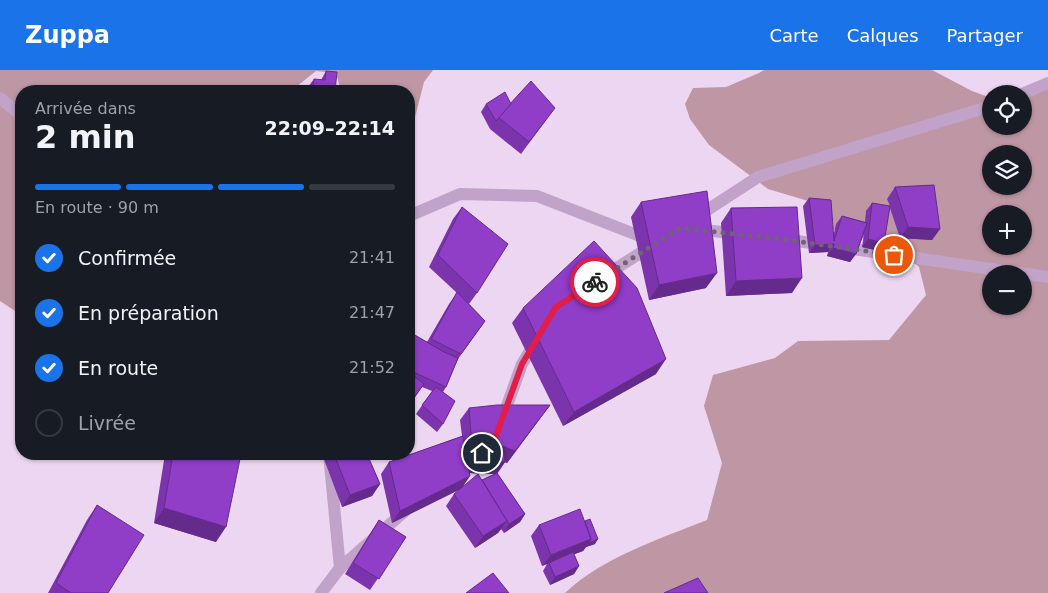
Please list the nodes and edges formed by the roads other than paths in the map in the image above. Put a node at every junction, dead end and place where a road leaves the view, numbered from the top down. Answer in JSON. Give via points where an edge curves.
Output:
{"nodes":[{"id":1,"x":1048,"y":83,"type":"edge"},
{"id":2,"x":1032,"y":90,"type":"edge"},
{"id":3,"x":0,"y":98,"type":"edge"},
{"id":4,"x":982,"y":109,"type":"edge"},
{"id":5,"x":15,"y":110,"type":"edge"},
{"id":6,"x":415,"y":213,"type":"edge"},
{"id":7,"x":754,"y":236,"type":"edge"},
{"id":8,"x":772,"y":238,"type":"edge"},
{"id":9,"x":1048,"y":277,"type":"edge"},
{"id":10,"x":590,"y":285,"type":"edge"},
{"id":11,"x":542,"y":331,"type":"edge"},
{"id":12,"x":496,"y":436,"type":"edge"},
{"id":13,"x":330,"y":460,"type":"edge"},
{"id":14,"x":414,"y":505,"type":"edge"},
{"id":15,"x":340,"y":568,"type":"junction"},
{"id":16,"x":321,"y":593,"type":"edge"}],
"edges":[{"from":1,"to":2,"type":"street"},
{"from":3,"to":5,"type":"street"},
{"from":4,"to":7,"type":"street","via":[[758,177],[684,225]]},
{"from":6,"to":10,"type":"street","via":[[460,194],[537,196],[661,240]]},
{"from":8,"to":9,"type":"street"},
{"from":11,"to":12,"type":"street","via":[[522,364]]},
{"from":13,"to":15,"type":"street"},
{"from":14,"to":15,"type":"street"},
{"from":15,"to":16,"type":"street"}]}
